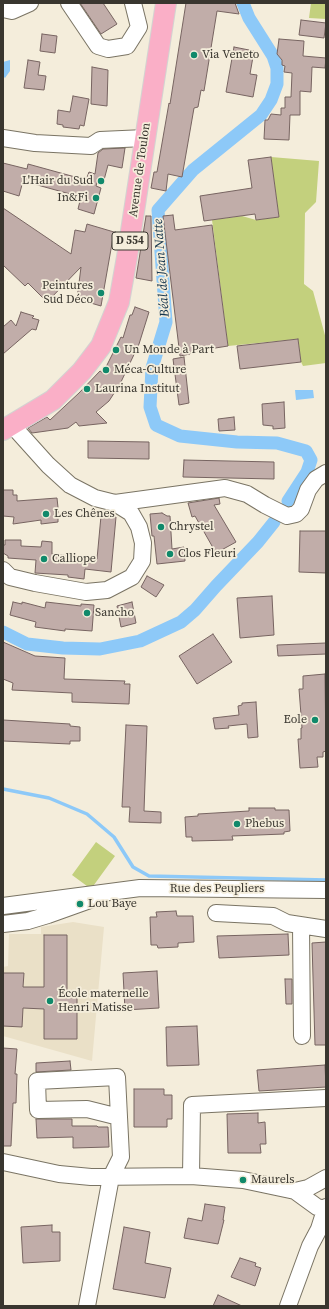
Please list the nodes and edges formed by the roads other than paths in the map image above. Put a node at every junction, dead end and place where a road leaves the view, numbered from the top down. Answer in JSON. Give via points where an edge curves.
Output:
{"nodes":[{"id":1,"x":30,"y":3,"type":"edge"},
{"id":2,"x":69,"y":3,"type":"edge"},
{"id":3,"x":133,"y":3,"type":"edge"},
{"id":4,"x":166,"y":3,"type":"edge"},
{"id":5,"x":3,"y":9,"type":"edge"},
{"id":6,"x":3,"y":138,"type":"edge"},
{"id":7,"x":145,"y":138,"type":"junction"},
{"id":8,"x":8,"y":427,"type":"edge"},
{"id":9,"x":326,"y":473,"type":"edge"},
{"id":10,"x":116,"y":503,"type":"junction"},
{"id":11,"x":3,"y":570,"type":"edge"},
{"id":12,"x":326,"y":890,"type":"edge"},
{"id":13,"x":108,"y":893,"type":"junction"},
{"id":14,"x":3,"y":906,"type":"edge"},
{"id":15,"x":216,"y":913,"type":"dead end"},
{"id":16,"x":3,"y":924,"type":"edge"},
{"id":17,"x":301,"y":925,"type":"junction"},
{"id":18,"x":326,"y":929,"type":"edge"},
{"id":19,"x":302,"y":1036,"type":"dead end"},
{"id":20,"x":326,"y":1098,"type":"edge"},
{"id":21,"x":119,"y":1117,"type":"junction"},
{"id":22,"x":3,"y":1162,"type":"edge"},
{"id":23,"x":191,"y":1176,"type":"junction"},
{"id":24,"x":111,"y":1177,"type":"junction"},
{"id":25,"x":326,"y":1178,"type":"edge"},
{"id":26,"x":301,"y":1190,"type":"junction"},
{"id":27,"x":326,"y":1203,"type":"edge"},
{"id":28,"x":319,"y":1229,"type":"junction"},
{"id":29,"x":87,"y":1306,"type":"edge"},
{"id":30,"x":288,"y":1306,"type":"edge"},
{"id":31,"x":297,"y":1306,"type":"edge"}],
"edges":[{"from":1,"to":5,"type":"street","via":[[12,11]]},
{"from":2,"to":3,"type":"street","via":[[98,46],[108,49],[127,46],[139,28]]},
{"from":4,"to":7,"type":"main road","name":"Avenue de Toulon","number":"D 554"},
{"from":6,"to":7,"type":"street","via":[[35,143],[91,146],[100,140]]},
{"from":7,"to":8,"type":"main road","name":"Avenue de Toulon","number":"D 554","via":[[119,302],[102,346],[53,400]]},
{"from":8,"to":10,"type":"street","via":[[70,485],[95,498]]},
{"from":9,"to":10,"type":"street","via":[[316,478],[301,509],[296,514],[287,516],[247,494],[225,488]]},
{"from":10,"to":11,"type":"street","via":[[131,513],[139,527],[142,561],[132,577],[107,590],[86,592],[10,577]]},
{"from":12,"to":13,"type":"street","name":"Rue des Peupliers","via":[[140,888]]},
{"from":13,"to":14,"type":"street","name":"Rue des Peupliers"},
{"from":13,"to":16,"type":"street","name":"Rue des Peupliers","via":[[48,916]]},
{"from":15,"to":17,"type":"street","via":[[273,916],[287,923]]},
{"from":17,"to":18,"type":"street"},
{"from":17,"to":19,"type":"street"},
{"from":20,"to":23,"type":"street","via":[[192,1105]]},
{"from":21,"to":21,"type":"street","via":[[117,1077],[37,1080],[38,1110],[87,1109]]},
{"from":21,"to":24,"type":"street","via":[[121,1157]]},
{"from":22,"to":24,"type":"street","via":[[60,1174]]},
{"from":23,"to":24,"type":"street"},
{"from":23,"to":26,"type":"street","via":[[243,1180]]},
{"from":24,"to":29,"type":"street"},
{"from":25,"to":26,"type":"street"},
{"from":26,"to":27,"type":"street","via":[[320,1190]]},
{"from":27,"to":28,"type":"street"},
{"from":28,"to":30,"type":"street"},
{"from":28,"to":31,"type":"street","via":[[313,1262]]}]}
